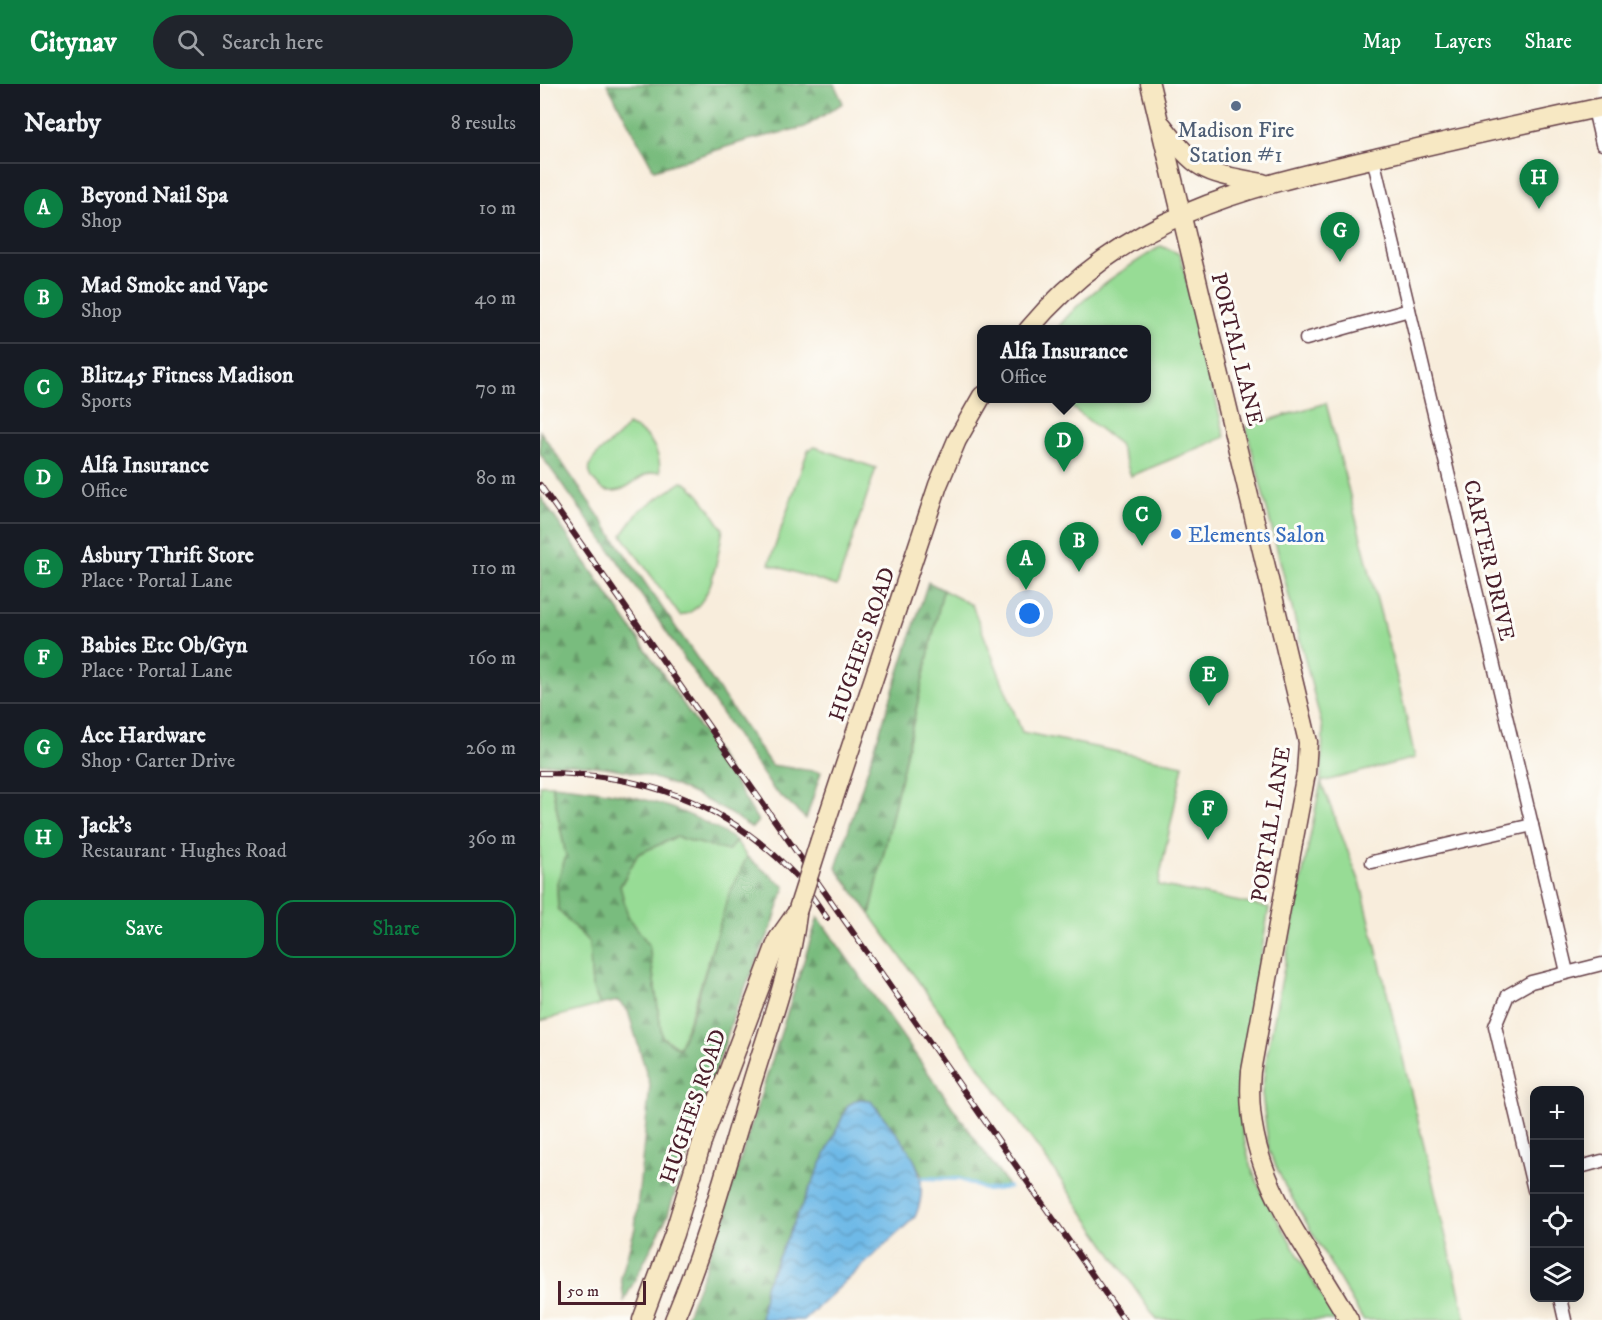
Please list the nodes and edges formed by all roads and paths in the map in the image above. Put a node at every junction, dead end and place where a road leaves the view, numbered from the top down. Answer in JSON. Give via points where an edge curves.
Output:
{"nodes":[{"id":1,"x":1150,"y":84,"type":"edge"},
{"id":2,"x":1598,"y":108,"type":"edge"},
{"id":3,"x":1157,"y":119,"type":"junction"},
{"id":4,"x":1602,"y":144,"type":"edge"},
{"id":5,"x":1373,"y":158,"type":"junction"},
{"id":6,"x":1264,"y":184,"type":"junction"},
{"id":7,"x":1180,"y":215,"type":"junction"},
{"id":8,"x":1409,"y":310,"type":"junction"},
{"id":9,"x":1033,"y":325,"type":"edge"},
{"id":10,"x":1306,"y":339,"type":"dead end"},
{"id":11,"x":977,"y":403,"type":"edge"},
{"id":12,"x":1533,"y":825,"type":"junction"},
{"id":13,"x":1372,"y":862,"type":"dead end"},
{"id":14,"x":797,"y":912,"type":"junction"},
{"id":15,"x":1602,"y":963,"type":"edge"},
{"id":16,"x":1567,"y":972,"type":"junction"},
{"id":17,"x":1602,"y":1161,"type":"edge"},
{"id":18,"x":1530,"y":1166,"type":"edge"},
{"id":19,"x":1584,"y":1166,"type":"edge"},
{"id":20,"x":1561,"y":1302,"type":"edge"},
{"id":21,"x":642,"y":1320,"type":"edge"},
{"id":22,"x":674,"y":1320,"type":"edge"},
{"id":23,"x":1349,"y":1320,"type":"edge"},
{"id":24,"x":1565,"y":1320,"type":"edge"}],
"edges":[{"from":1,"to":3,"type":"main road","name":"PORTAL LANE"},
{"from":2,"to":4,"type":"street"},
{"from":2,"to":5,"type":"main road"},
{"from":3,"to":6,"type":"main road","via":[[1190,161],[1205,170]]},
{"from":3,"to":7,"type":"main road","name":"PORTAL LANE"},
{"from":5,"to":6,"type":"main road"},
{"from":5,"to":8,"type":"street","name":"CARTER DRIVE"},
{"from":6,"to":7,"type":"main road"},
{"from":7,"to":9,"type":"main road","via":[[1098,264],[1069,287]]},
{"from":7,"to":23,"type":"main road","name":"PORTAL LANE","via":[[1308,742],[1303,793],[1251,1071],[1251,1124],[1268,1184]]},
{"from":8,"to":10,"type":"street"},
{"from":8,"to":12,"type":"street","name":"CARTER DRIVE"},
{"from":11,"to":14,"type":"main road","name":"HUGHES ROAD","bridge":true,"via":[[939,485]]},
{"from":12,"to":13,"type":"street"},
{"from":12,"to":16,"type":"street","name":"CARTER DRIVE"},
{"from":14,"to":21,"type":"main road","name":"HUGHES ROAD","via":[[777,939]]},
{"from":14,"to":22,"type":"main road","name":"HUGHES ROAD","via":[[793,944],[735,1141]]},
{"from":15,"to":16,"type":"street"},
{"from":16,"to":18,"type":"street","via":[[1531,982],[1508,994],[1495,1026]]},
{"from":17,"to":19,"type":"street"},
{"from":20,"to":24,"type":"street"}]}
